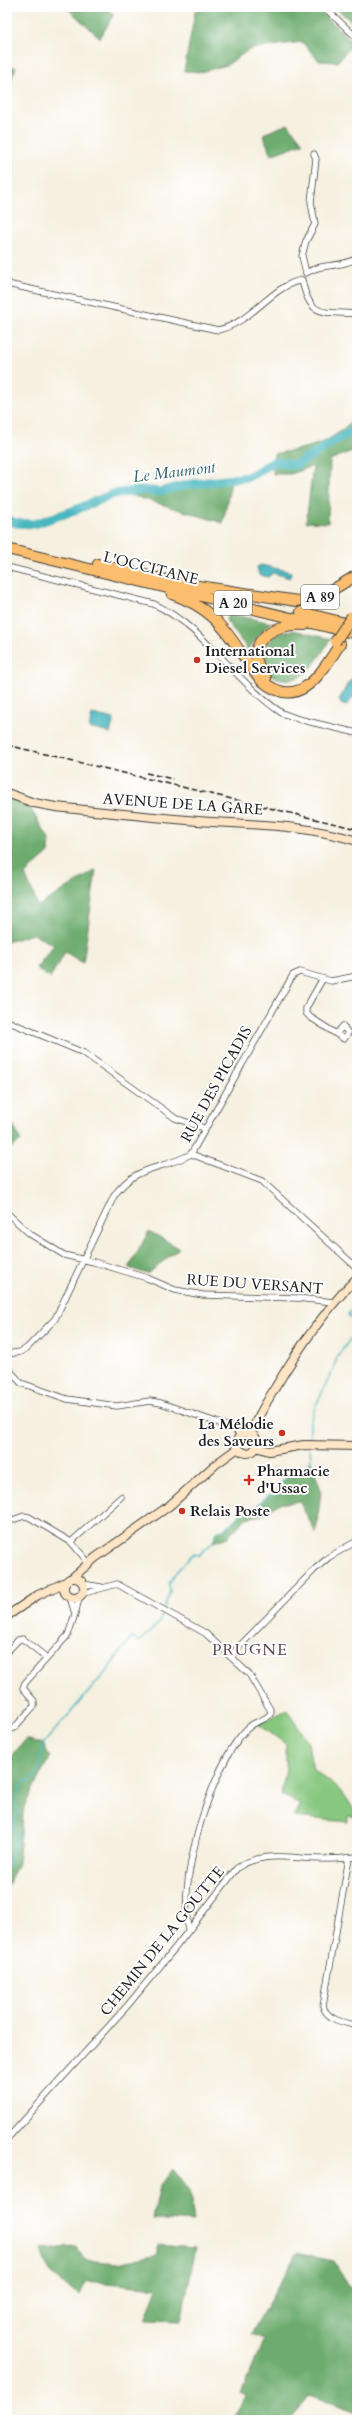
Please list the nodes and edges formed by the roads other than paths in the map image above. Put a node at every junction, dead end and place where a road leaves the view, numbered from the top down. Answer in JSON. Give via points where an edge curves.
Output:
{"nodes":[{"id":1,"x":324,"y":7,"type":"edge"},
{"id":2,"x":357,"y":38,"type":"edge"},
{"id":3,"x":314,"y":154,"type":"dead end"},
{"id":4,"x":357,"y":258,"type":"edge"},
{"id":5,"x":306,"y":273,"type":"junction"},
{"id":6,"x":302,"y":280,"type":"junction"},
{"id":7,"x":7,"y":284,"type":"edge"},
{"id":8,"x":357,"y":314,"type":"edge"},
{"id":9,"x":7,"y":542,"type":"edge"},
{"id":10,"x":7,"y":549,"type":"edge"},
{"id":11,"x":7,"y":567,"type":"edge"},
{"id":12,"x":357,"y":575,"type":"edge"},
{"id":13,"x":127,"y":578,"type":"junction"},
{"id":14,"x":179,"y":583,"type":"junction"},
{"id":15,"x":355,"y":615,"type":"edge"},
{"id":16,"x":357,"y":626,"type":"edge"},
{"id":17,"x":340,"y":629,"type":"junction"},
{"id":18,"x":357,"y":634,"type":"edge"},
{"id":19,"x":337,"y":643,"type":"junction"},
{"id":20,"x":357,"y":733,"type":"edge"},
{"id":21,"x":7,"y":793,"type":"edge"},
{"id":22,"x":357,"y":841,"type":"edge"},
{"id":23,"x":357,"y":976,"type":"edge"},
{"id":24,"x":322,"y":980,"type":"junction"},
{"id":25,"x":7,"y":1021,"type":"edge"},
{"id":26,"x":336,"y":1034,"type":"dead end"},
{"id":27,"x":204,"y":1128,"type":"junction"},
{"id":28,"x":191,"y":1154,"type":"junction"},
{"id":29,"x":7,"y":1213,"type":"edge"},
{"id":30,"x":83,"y":1259,"type":"junction"},
{"id":31,"x":357,"y":1268,"type":"edge"},
{"id":32,"x":357,"y":1278,"type":"edge"},
{"id":33,"x":334,"y":1302,"type":"junction"},
{"id":34,"x":7,"y":1354,"type":"edge"},
{"id":35,"x":7,"y":1367,"type":"edge"},
{"id":36,"x":250,"y":1433,"type":"junction"},
{"id":37,"x":241,"y":1435,"type":"junction"},
{"id":38,"x":357,"y":1446,"type":"edge"},
{"id":39,"x":256,"y":1447,"type":"junction"},
{"id":40,"x":238,"y":1448,"type":"junction"},
{"id":41,"x":121,"y":1497,"type":"dead end"},
{"id":42,"x":7,"y":1522,"type":"edge"},
{"id":43,"x":357,"y":1541,"type":"edge"},
{"id":44,"x":71,"y":1542,"type":"junction"},
{"id":45,"x":88,"y":1564,"type":"junction"},
{"id":46,"x":69,"y":1580,"type":"junction"},
{"id":47,"x":83,"y":1583,"type":"junction"},
{"id":48,"x":103,"y":1587,"type":"junction"},
{"id":49,"x":44,"y":1593,"type":"junction"},
{"id":50,"x":69,"y":1595,"type":"junction"},
{"id":51,"x":80,"y":1595,"type":"junction"},
{"id":52,"x":75,"y":1614,"type":"junction"},
{"id":53,"x":7,"y":1616,"type":"edge"},
{"id":54,"x":7,"y":1652,"type":"edge"},
{"id":55,"x":230,"y":1656,"type":"junction"},
{"id":56,"x":47,"y":1658,"type":"junction"},
{"id":57,"x":7,"y":1729,"type":"edge"},
{"id":58,"x":357,"y":1857,"type":"edge"},
{"id":59,"x":349,"y":1858,"type":"junction"},
{"id":60,"x":188,"y":1929,"type":"junction"},
{"id":61,"x":357,"y":2026,"type":"edge"},
{"id":62,"x":7,"y":2139,"type":"edge"}],
"edges":[{"from":1,"to":2,"type":"street"},
{"from":3,"to":5,"type":"street","via":[[316,159],[311,202],[315,224],[302,256]]},
{"from":4,"to":5,"type":"street","via":[[347,264],[321,266]]},
{"from":5,"to":6,"type":"street"},
{"from":6,"to":7,"type":"street","via":[[291,282],[237,324],[218,330]]},
{"from":6,"to":8,"type":"street","via":[[306,300],[312,307]]},
{"from":9,"to":14,"type":"highway","name":"L'OCCITANE","number":"A 20"},
{"from":10,"to":13,"type":"highway","name":"L'OCCITANE","number":"A 20"},
{"from":11,"to":20,"type":"street","via":[[154,604],[192,628],[282,713]]},
{"from":12,"to":14,"type":"highway","number":"A 89","via":[[324,595],[297,601]]},
{"from":13,"to":17,"type":"highway","name":"L'OCCITANE","number":"A 20"},
{"from":13,"to":19,"type":"highway","via":[[192,602],[209,613],[224,627],[261,680],[270,688],[281,692],[299,690],[313,682]]},
{"from":14,"to":16,"type":"highway","name":"L'OCCITANE","number":"A 20"},
{"from":15,"to":19,"type":"highway","bridge":true},
{"from":17,"to":18,"type":"highway","name":"L'OCCITANE","number":"A 20"},
{"from":17,"to":19,"type":"highway","number":"A 89","via":[[303,625],[275,628],[267,632],[260,642],[257,656],[259,667],[274,684],[294,686],[307,680],[317,671]]},
{"from":21,"to":22,"type":"street","name":"AVENUE DE LA GARE","via":[[34,803],[56,807],[198,821],[295,826],[316,829]]},
{"from":23,"to":24,"type":"street","via":[[331,981]]},
{"from":24,"to":26,"type":"street","via":[[306,1008],[306,1013]]},
{"from":24,"to":27,"type":"street","name":"RUE DES PICADIS","via":[[300,972],[293,975]]},
{"from":25,"to":27,"type":"street","via":[[84,1053],[175,1118]]},
{"from":27,"to":28,"type":"street","name":"RUE DES PICADIS"},
{"from":28,"to":30,"type":"street","name":"RUE DES PICADIS","via":[[129,1177],[114,1196]]},
{"from":28,"to":31,"type":"street","via":[[262,1181]]},
{"from":29,"to":30,"type":"street","name":"RUE DU VERSANT","via":[[30,1234],[64,1255]]},
{"from":30,"to":33,"type":"street","name":"RUE DU VERSANT","via":[[147,1278],[183,1292]]},
{"from":30,"to":34,"type":"street","name":"RUE DES PICADIS","via":[[55,1319],[27,1348]]},
{"from":32,"to":33,"type":"street"},
{"from":33,"to":36,"type":"street","via":[[263,1406]]},
{"from":35,"to":37,"type":"street","via":[[21,1383],[58,1397],[117,1406],[161,1402],[233,1428]]},
{"from":36,"to":37,"type":"street"},
{"from":36,"to":39,"type":"street","via":[[256,1438]]},
{"from":37,"to":40,"type":"street","via":[[236,1441]]},
{"from":38,"to":39,"type":"street","via":[[310,1445],[275,1451]]},
{"from":39,"to":40,"type":"street","via":[[248,1454]]},
{"from":40,"to":45,"type":"street","via":[[150,1522]]},
{"from":41,"to":44,"type":"street"},
{"from":42,"to":44,"type":"street","via":[[24,1516]]},
{"from":43,"to":55,"type":"street","via":[[329,1557],[314,1570]]},
{"from":44,"to":45,"type":"street"},
{"from":45,"to":46,"type":"street"},
{"from":45,"to":47,"type":"street"},
{"from":46,"to":47,"type":"street","via":[[77,1578]]},
{"from":46,"to":49,"type":"street"},
{"from":46,"to":50,"type":"street","via":[[64,1589]]},
{"from":47,"to":48,"type":"street"},
{"from":47,"to":51,"type":"street"},
{"from":48,"to":51,"type":"street"},
{"from":48,"to":55,"type":"street","via":[[114,1584],[122,1586],[204,1633]]},
{"from":49,"to":50,"type":"street"},
{"from":49,"to":53,"type":"street"},
{"from":50,"to":51,"type":"street"},
{"from":50,"to":52,"type":"street"},
{"from":51,"to":52,"type":"street"},
{"from":52,"to":56,"type":"street","via":[[68,1635]]},
{"from":54,"to":56,"type":"street","via":[[18,1640],[23,1639]]},
{"from":55,"to":60,"type":"street","via":[[249,1674],[271,1714],[247,1728],[218,1773],[204,1810],[190,1872],[186,1917]]},
{"from":56,"to":57,"type":"street","via":[[23,1688],[34,1701],[34,1706],[14,1728]]},
{"from":58,"to":59,"type":"street","name":"CHEMIN DE LA GOUTTE"},
{"from":59,"to":60,"type":"street","name":"CHEMIN DE LA GOUTTE","via":[[283,1856],[245,1862],[228,1876]]},
{"from":59,"to":61,"type":"street","via":[[323,2006],[325,2014],[330,2017]]},
{"from":60,"to":62,"type":"street","name":"CHEMIN DE LA GOUTTE","via":[[128,2005]]}]}
